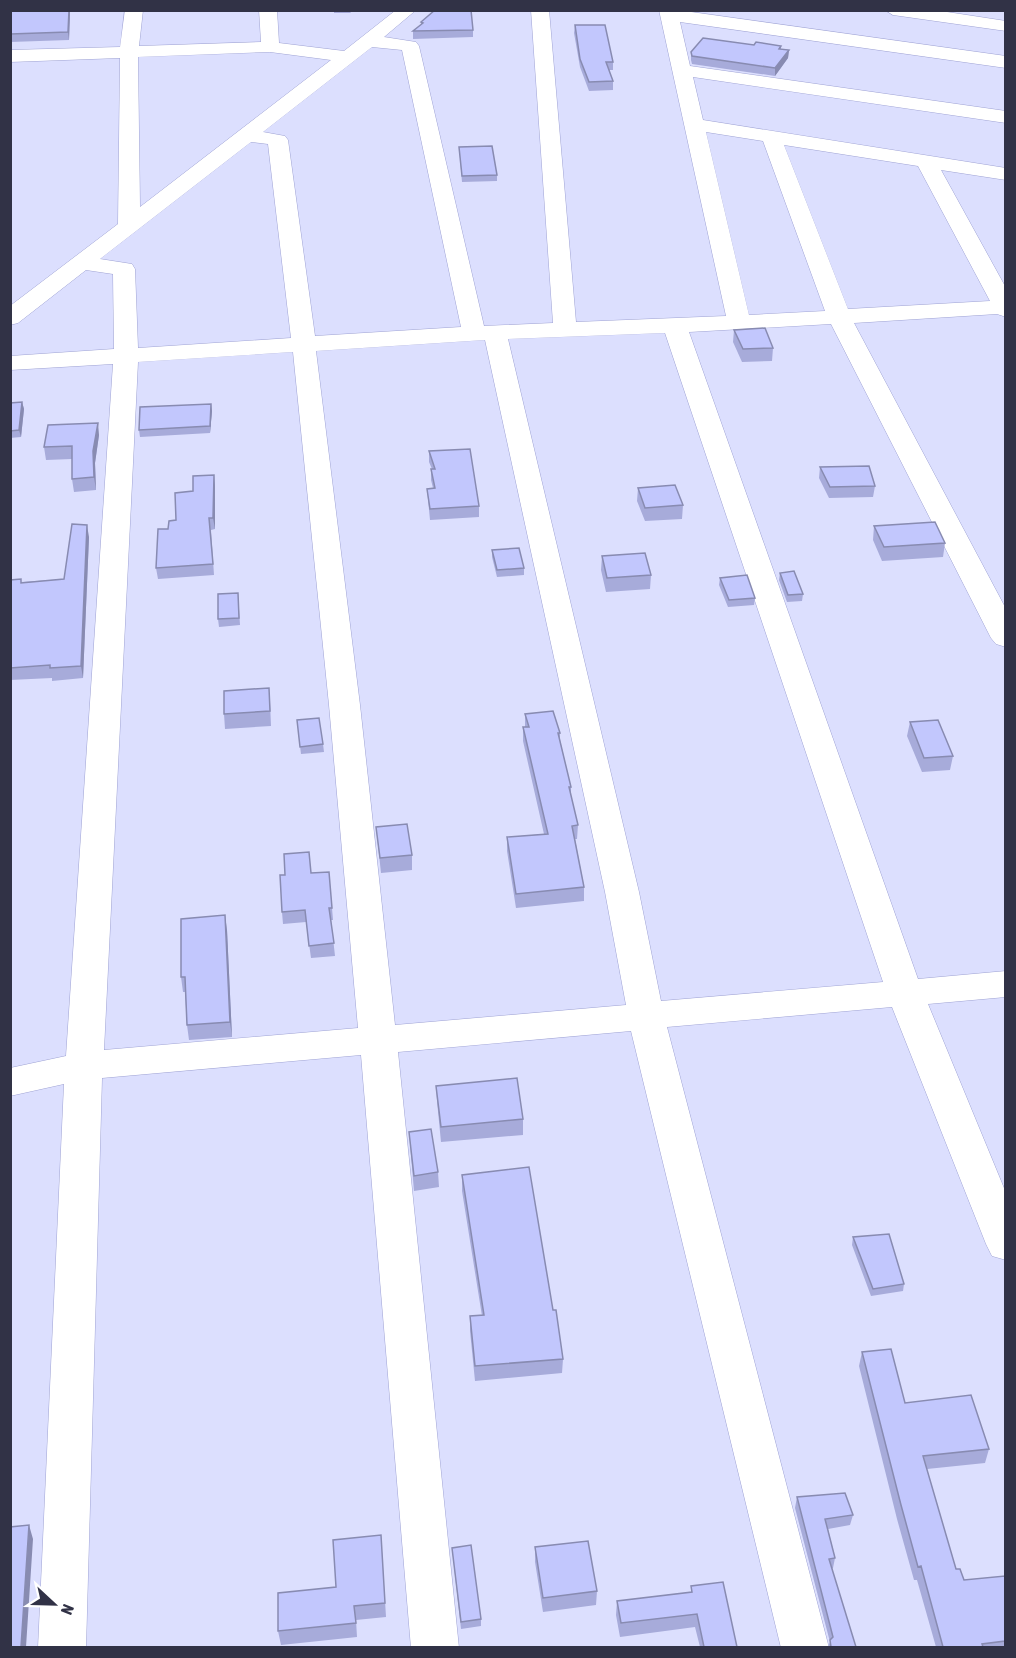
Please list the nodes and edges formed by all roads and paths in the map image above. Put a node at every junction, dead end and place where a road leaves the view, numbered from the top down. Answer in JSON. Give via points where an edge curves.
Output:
{"nodes":[{"id":1,"x":134,"y":10,"type":"edge"},
{"id":2,"x":268,"y":10,"type":"edge"},
{"id":3,"x":408,"y":10,"type":"edge"},
{"id":4,"x":540,"y":10,"type":"edge"},
{"id":5,"x":893,"y":10,"type":"edge"},
{"id":6,"x":668,"y":13,"type":"edge"},
{"id":7,"x":1005,"y":26,"type":"edge"},
{"id":8,"x":369,"y":41,"type":"junction"},
{"id":9,"x":270,"y":47,"type":"junction"},
{"id":10,"x":129,"y":51,"type":"junction"},
{"id":11,"x":10,"y":56,"type":"edge"},
{"id":12,"x":349,"y":57,"type":"junction"},
{"id":13,"x":1005,"y":62,"type":"edge"},
{"id":14,"x":681,"y":70,"type":"junction"},
{"id":15,"x":1005,"y":117,"type":"edge"},
{"id":16,"x":693,"y":124,"type":"junction"},
{"id":17,"x":247,"y":135,"type":"junction"},
{"id":18,"x":771,"y":136,"type":"junction"},
{"id":19,"x":926,"y":161,"type":"junction"},
{"id":20,"x":1005,"y":174,"type":"edge"},
{"id":21,"x":129,"y":226,"type":"junction"},
{"id":22,"x":82,"y":263,"type":"junction"},
{"id":23,"x":1005,"y":308,"type":"edge"},
{"id":24,"x":839,"y":317,"type":"junction"},
{"id":25,"x":10,"y":318,"type":"edge"},
{"id":26,"x":739,"y":323,"type":"junction"},
{"id":27,"x":675,"y":326,"type":"junction"},
{"id":28,"x":565,"y":330,"type":"junction"},
{"id":29,"x":485,"y":333,"type":"junction"},
{"id":30,"x":305,"y":344,"type":"junction"},
{"id":31,"x":126,"y":356,"type":"junction"},
{"id":32,"x":10,"y":363,"type":"edge"},
{"id":33,"x":1005,"y":638,"type":"edge"},
{"id":34,"x":1005,"y":984,"type":"edge"},
{"id":35,"x":905,"y":993,"type":"junction"},
{"id":36,"x":646,"y":1016,"type":"junction"},
{"id":37,"x":379,"y":1040,"type":"junction"},
{"id":38,"x":84,"y":1066,"type":"junction"},
{"id":39,"x":10,"y":1082,"type":"edge"},
{"id":40,"x":1005,"y":1244,"type":"edge"},
{"id":41,"x":62,"y":1647,"type":"edge"},
{"id":42,"x":435,"y":1647,"type":"edge"},
{"id":43,"x":805,"y":1647,"type":"edge"}],
"edges":[{"from":1,"to":10,"type":"street"},
{"from":2,"to":9,"type":"street"},
{"from":3,"to":8,"type":"street"},
{"from":4,"to":28,"type":"street"},
{"from":5,"to":7,"type":"street"},
{"from":6,"to":13,"type":"street"},
{"from":6,"to":14,"type":"street"},
{"from":8,"to":12,"type":"street"},
{"from":8,"to":29,"type":"street","via":[[410,46]]},
{"from":9,"to":10,"type":"street"},
{"from":9,"to":12,"type":"street"},
{"from":10,"to":11,"type":"street"},
{"from":10,"to":21,"type":"street"},
{"from":12,"to":17,"type":"street"},
{"from":14,"to":15,"type":"street"},
{"from":14,"to":16,"type":"street"},
{"from":16,"to":18,"type":"street"},
{"from":16,"to":26,"type":"street"},
{"from":17,"to":21,"type":"street"},
{"from":17,"to":30,"type":"street","via":[[278,140]]},
{"from":18,"to":19,"type":"street"},
{"from":18,"to":24,"type":"street"},
{"from":19,"to":20,"type":"street"},
{"from":19,"to":23,"type":"street"},
{"from":21,"to":22,"type":"street"},
{"from":22,"to":25,"type":"street"},
{"from":22,"to":31,"type":"street","via":[[124,269]]},
{"from":23,"to":24,"type":"street"},
{"from":24,"to":26,"type":"street"},
{"from":24,"to":33,"type":"street"},
{"from":26,"to":27,"type":"street"},
{"from":27,"to":28,"type":"street"},
{"from":27,"to":35,"type":"street"},
{"from":28,"to":29,"type":"street"},
{"from":29,"to":30,"type":"street"},
{"from":29,"to":36,"type":"street","via":[[622,892]]},
{"from":30,"to":31,"type":"street"},
{"from":30,"to":37,"type":"street"},
{"from":31,"to":32,"type":"street"},
{"from":31,"to":38,"type":"street"},
{"from":34,"to":35,"type":"street"},
{"from":35,"to":36,"type":"street"},
{"from":35,"to":40,"type":"street"},
{"from":36,"to":37,"type":"street"},
{"from":36,"to":43,"type":"street"},
{"from":37,"to":38,"type":"street"},
{"from":37,"to":42,"type":"street"},
{"from":38,"to":39,"type":"street"},
{"from":38,"to":41,"type":"street"}]}
